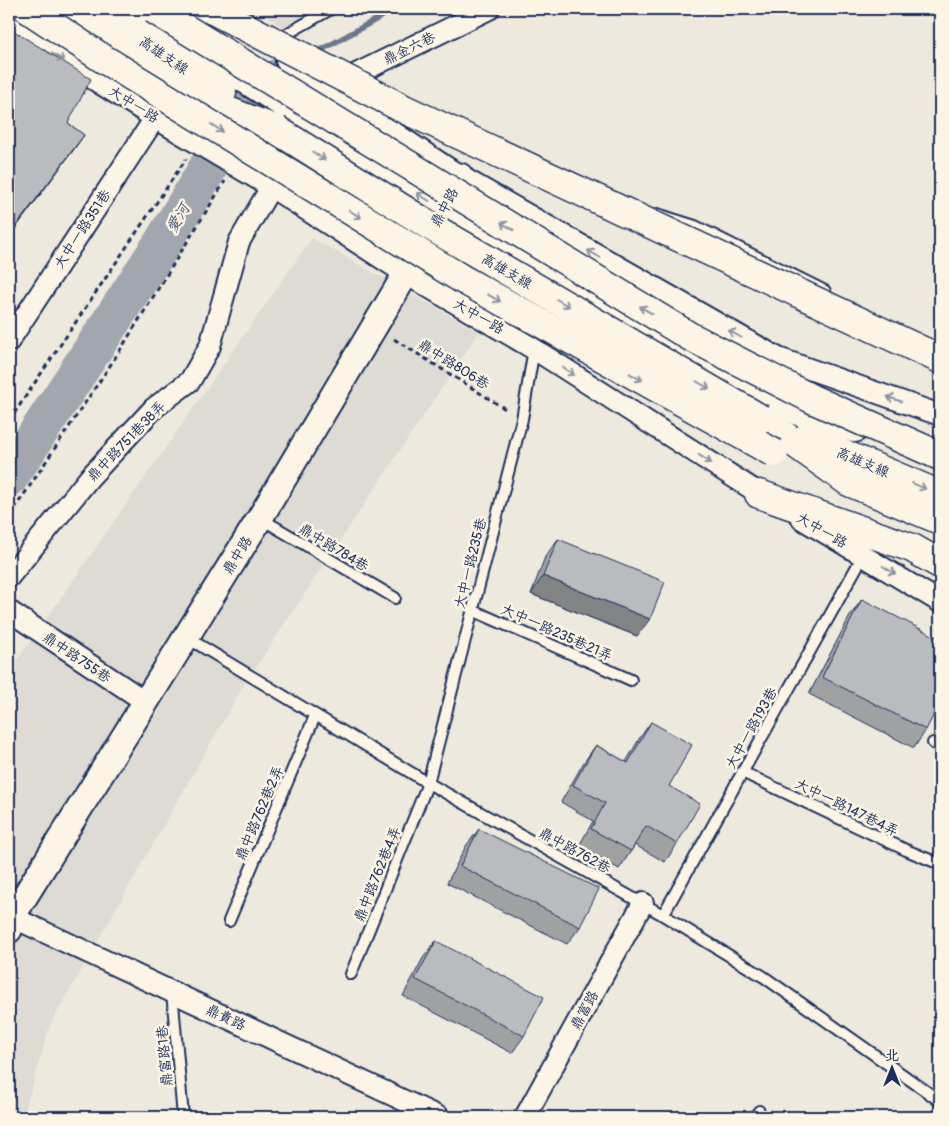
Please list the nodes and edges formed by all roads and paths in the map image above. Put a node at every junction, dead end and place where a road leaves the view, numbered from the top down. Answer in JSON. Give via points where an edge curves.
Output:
{"nodes":[{"id":1,"x":52,"y":9,"type":"edge"},
{"id":2,"x":94,"y":9,"type":"edge"},
{"id":3,"x":136,"y":9,"type":"edge"},
{"id":4,"x":153,"y":9,"type":"edge"},
{"id":5,"x":209,"y":9,"type":"edge"},
{"id":6,"x":331,"y":9,"type":"edge"},
{"id":7,"x":489,"y":9,"type":"edge"},
{"id":8,"x":15,"y":21,"type":"edge"},
{"id":9,"x":266,"y":48,"type":"junction"},
{"id":10,"x":331,"y":90,"type":"junction"},
{"id":11,"x":277,"y":117,"type":"junction"},
{"id":12,"x":392,"y":117,"type":"dead end"},
{"id":13,"x":154,"y":118,"type":"junction"},
{"id":14,"x":438,"y":137,"type":"dead end"},
{"id":15,"x":197,"y":142,"type":"junction"},
{"id":16,"x":234,"y":165,"type":"junction"},
{"id":17,"x":460,"y":176,"type":"junction"},
{"id":18,"x":271,"y":187,"type":"junction"},
{"id":19,"x":454,"y":216,"type":"junction"},
{"id":20,"x":406,"y":274,"type":"junction"},
{"id":21,"x":835,"y":296,"type":"dead end"},
{"id":22,"x":374,"y":327,"type":"junction"},
{"id":23,"x":914,"y":335,"type":"dead end"},
{"id":24,"x":9,"y":341,"type":"edge"},
{"id":25,"x":940,"y":348,"type":"edge"},
{"id":26,"x":534,"y":349,"type":"junction"},
{"id":27,"x":940,"y":359,"type":"edge"},
{"id":28,"x":940,"y":415,"type":"edge"},
{"id":29,"x":522,"y":419,"type":"junction"},
{"id":30,"x":761,"y":419,"type":"junction"},
{"id":31,"x":9,"y":421,"type":"edge"},
{"id":32,"x":940,"y":455,"type":"edge"},
{"id":33,"x":759,"y":494,"type":"junction"},
{"id":34,"x":940,"y":495,"type":"edge"},
{"id":35,"x":9,"y":517,"type":"edge"},
{"id":36,"x":260,"y":518,"type":"junction"},
{"id":37,"x":940,"y":520,"type":"edge"},
{"id":38,"x":940,"y":539,"type":"edge"},
{"id":39,"x":864,"y":554,"type":"junction"},
{"id":40,"x":940,"y":564,"type":"edge"},
{"id":41,"x":9,"y":577,"type":"edge"},
{"id":42,"x":395,"y":598,"type":"dead end"},
{"id":43,"x":940,"y":602,"type":"edge"},
{"id":44,"x":472,"y":610,"type":"junction"},
{"id":45,"x":9,"y":611,"type":"edge"},
{"id":46,"x":186,"y":637,"type":"junction"},
{"id":47,"x":632,"y":680,"type":"dead end"},
{"id":48,"x":146,"y":702,"type":"junction"},
{"id":49,"x":315,"y":716,"type":"junction"},
{"id":50,"x":742,"y":772,"type":"junction"},
{"id":51,"x":428,"y":784,"type":"junction"},
{"id":52,"x":940,"y":864,"type":"edge"},
{"id":53,"x":643,"y":903,"type":"junction"},
{"id":54,"x":663,"y":915,"type":"junction"},
{"id":55,"x":10,"y":921,"type":"edge"},
{"id":56,"x":229,"y":921,"type":"dead end"},
{"id":57,"x":351,"y":974,"type":"dead end"},
{"id":58,"x":172,"y":992,"type":"junction"},
{"id":59,"x":940,"y":1101,"type":"edge"},
{"id":60,"x":183,"y":1117,"type":"edge"},
{"id":61,"x":439,"y":1117,"type":"edge"},
{"id":62,"x":525,"y":1117,"type":"edge"}],
"edges":[{"from":1,"to":11,"type":"highway","via":[[197,99]]},
{"from":2,"to":11,"type":"highway","name":"高雄支線"},
{"from":3,"to":11,"type":"street","via":[[246,85]]},
{"from":32,"to":4,"type":"highway","one_way":true,"bridge":true,"via":[[812,399],[689,336]]},
{"from":5,"to":9,"type":"street"},
{"from":5,"to":27,"type":"highway","bridge":true,"via":[[404,109]]},
{"from":6,"to":9,"type":"lane"},
{"from":7,"to":10,"type":"street","name":"鼎金六巷"},
{"from":8,"to":13,"type":"street","name":"大中一路","one_way":true},
{"from":8,"to":38,"type":"highway","one_way":true,"bridge":true,"via":[[102,58],[462,279],[774,453]]},
{"from":9,"to":10,"type":"street"},
{"from":10,"to":12,"type":"lane"},
{"from":10,"to":17,"type":"street"},
{"from":19,"to":11,"type":"street","one_way":true},
{"from":11,"to":30,"type":"highway","name":"高雄支線","one_way":true,"bridge":true,"via":[[430,226]]},
{"from":13,"to":15,"type":"street","name":"大中一路"},
{"from":13,"to":24,"type":"street","name":"大中一路351巷"},
{"from":14,"to":21,"type":"lane","via":[[492,160],[695,226]]},
{"from":15,"to":16,"type":"street","name":"大中一路"},
{"from":15,"to":31,"type":"path"},
{"from":16,"to":18,"type":"street","name":"大中一路"},
{"from":16,"to":35,"type":"path","via":[[119,352]]},
{"from":17,"to":19,"type":"street","name":"鼎中路"},
{"from":28,"to":17,"type":"street","one_way":true,"via":[[778,358]]},
{"from":18,"to":20,"type":"street","name":"大中一路"},
{"from":18,"to":41,"type":"street","name":"鼎中路751巷38弄","via":[[239,242],[210,346],[190,381],[154,408],[90,477]]},
{"from":19,"to":20,"type":"street","name":"鼎中路"},
{"from":19,"to":32,"type":"highway","via":[[640,328],[798,411]]},
{"from":20,"to":22,"type":"street","name":"鼎中路"},
{"from":20,"to":26,"type":"street","name":"大中一路"},
{"from":22,"to":29,"type":"path","name":"鼎中路806巷"},
{"from":22,"to":36,"type":"street","name":"鼎中路"},
{"from":23,"to":25,"type":"lane"},
{"from":26,"to":29,"type":"lane","name":"大中一路235巷"},
{"from":26,"to":33,"type":"street","name":"大中一路","one_way":true},
{"from":29,"to":44,"type":"lane","name":"大中一路235巷"},
{"from":30,"to":34,"type":"highway","name":"高雄支線","one_way":true},
{"from":30,"to":37,"type":"highway","via":[[848,482]]},
{"from":33,"to":39,"type":"street","name":"大中一路"},
{"from":33,"to":40,"type":"highway","via":[[912,548]]},
{"from":36,"to":42,"type":"lane","name":"鼎中路784巷"},
{"from":36,"to":46,"type":"street","name":"鼎中路"},
{"from":39,"to":43,"type":"street","name":"大中一路","one_way":true},
{"from":39,"to":50,"type":"lane","name":"大中一路193巷"},
{"from":44,"to":47,"type":"lane","name":"大中一路235巷21弄"},
{"from":44,"to":51,"type":"lane","name":"大中一路235巷"},
{"from":45,"to":48,"type":"street","name":"鼎中路755巷"},
{"from":46,"to":48,"type":"street","name":"鼎中路"},
{"from":46,"to":49,"type":"lane","name":"鼎中路762巷"},
{"from":48,"to":55,"type":"street","name":"鼎中路"},
{"from":49,"to":51,"type":"lane","name":"鼎中路762巷"},
{"from":49,"to":56,"type":"lane","name":"鼎中路762巷2弄"},
{"from":50,"to":52,"type":"lane","name":"大中一路147巷4弄"},
{"from":50,"to":54,"type":"lane","name":"大中一路193巷"},
{"from":51,"to":53,"type":"lane","name":"鼎中路762巷"},
{"from":51,"to":57,"type":"lane","name":"鼎中路762巷4弄"},
{"from":53,"to":54,"type":"lane","name":"鼎中路762巷"},
{"from":53,"to":62,"type":"street","name":"鼎富路"},
{"from":54,"to":59,"type":"lane","name":"鼎中路762巷","via":[[764,977]]},
{"from":55,"to":58,"type":"street","name":"鼎貴路"},
{"from":58,"to":60,"type":"lane","name":"鼎富路1巷"},
{"from":58,"to":61,"type":"street","name":"鼎貴路"}]}
